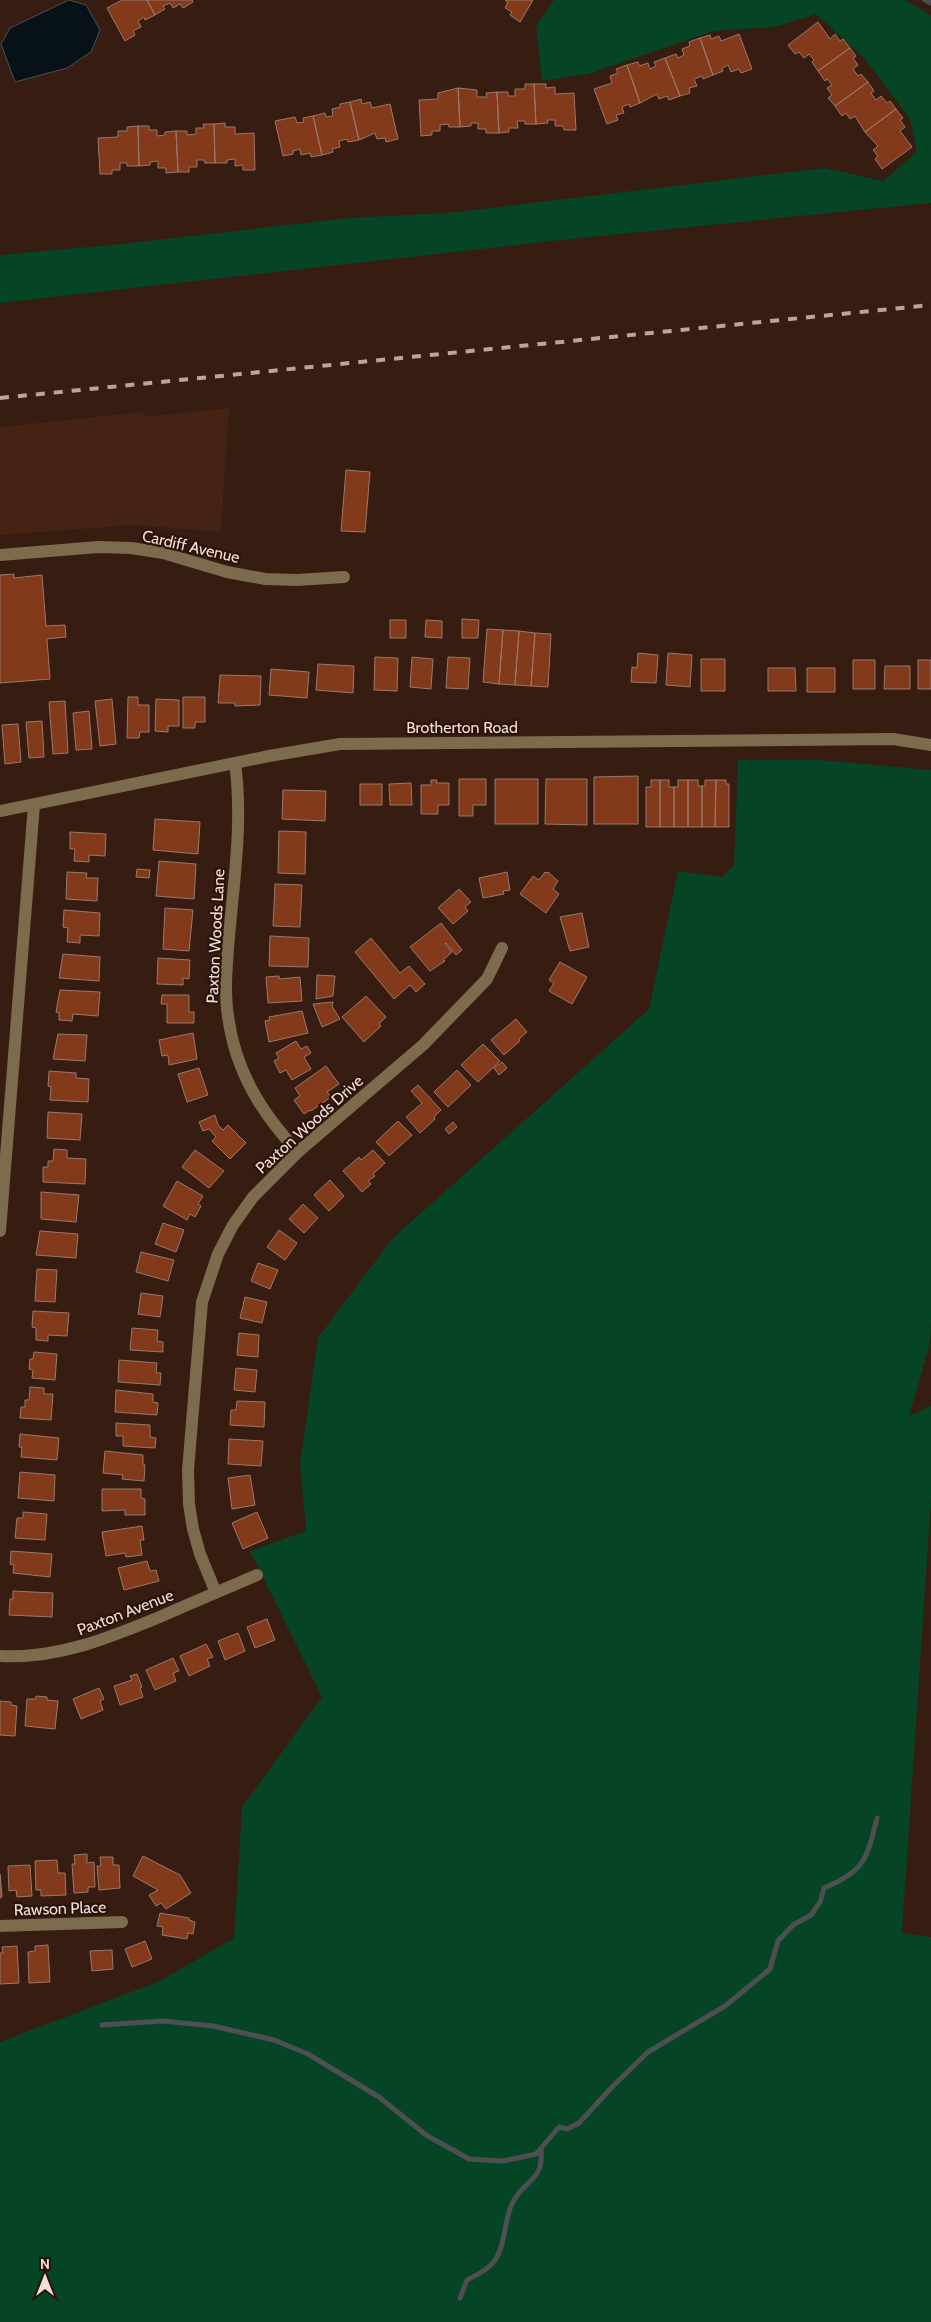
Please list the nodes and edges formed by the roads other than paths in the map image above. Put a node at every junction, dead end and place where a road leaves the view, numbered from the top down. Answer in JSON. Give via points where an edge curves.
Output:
{"nodes":[{"id":1,"x":0,"y":555,"type":"edge"},
{"id":2,"x":344,"y":576,"type":"dead end"},
{"id":3,"x":931,"y":745,"type":"edge"},
{"id":4,"x":235,"y":763,"type":"junction"},
{"id":5,"x":34,"y":805,"type":"junction"},
{"id":6,"x":0,"y":811,"type":"edge"},
{"id":7,"x":502,"y":948,"type":"dead end"},
{"id":8,"x":298,"y":1152,"type":"junction"},
{"id":9,"x":0,"y":1231,"type":"edge"},
{"id":10,"x":257,"y":1575,"type":"dead end"},
{"id":11,"x":216,"y":1593,"type":"junction"},
{"id":12,"x":0,"y":1656,"type":"edge"},
{"id":13,"x":122,"y":1922,"type":"dead end"},
{"id":14,"x":0,"y":1926,"type":"edge"}],
"edges":[{"from":1,"to":2,"type":"street","name":"Cardiff Avenue","via":[[98,547],[131,548],[265,579]]},
{"from":3,"to":4,"type":"street","name":"Brotherton Road","via":[[893,739],[340,744]]},
{"from":4,"to":5,"type":"street","name":"Brotherton Road"},
{"from":4,"to":8,"type":"street","name":"Paxton Woods Lane","via":[[239,816],[226,983],[228,1016],[234,1048],[245,1079],[266,1115]]},
{"from":5,"to":6,"type":"street","name":"Brotherton Road"},
{"from":5,"to":9,"type":"street"},
{"from":7,"to":8,"type":"street","name":"Paxton Woods Drive","via":[[487,979],[423,1045]]},
{"from":8,"to":11,"type":"street","name":"Paxton Woods Drive","via":[[253,1197],[233,1224],[218,1254],[202,1302],[188,1470],[189,1504],[200,1554]]},
{"from":10,"to":11,"type":"street","name":"Paxton Avenue"},
{"from":11,"to":12,"type":"street","name":"Paxton Avenue","via":[[83,1647],[50,1654]]},
{"from":13,"to":14,"type":"street","name":"Rawson Place"}]}
